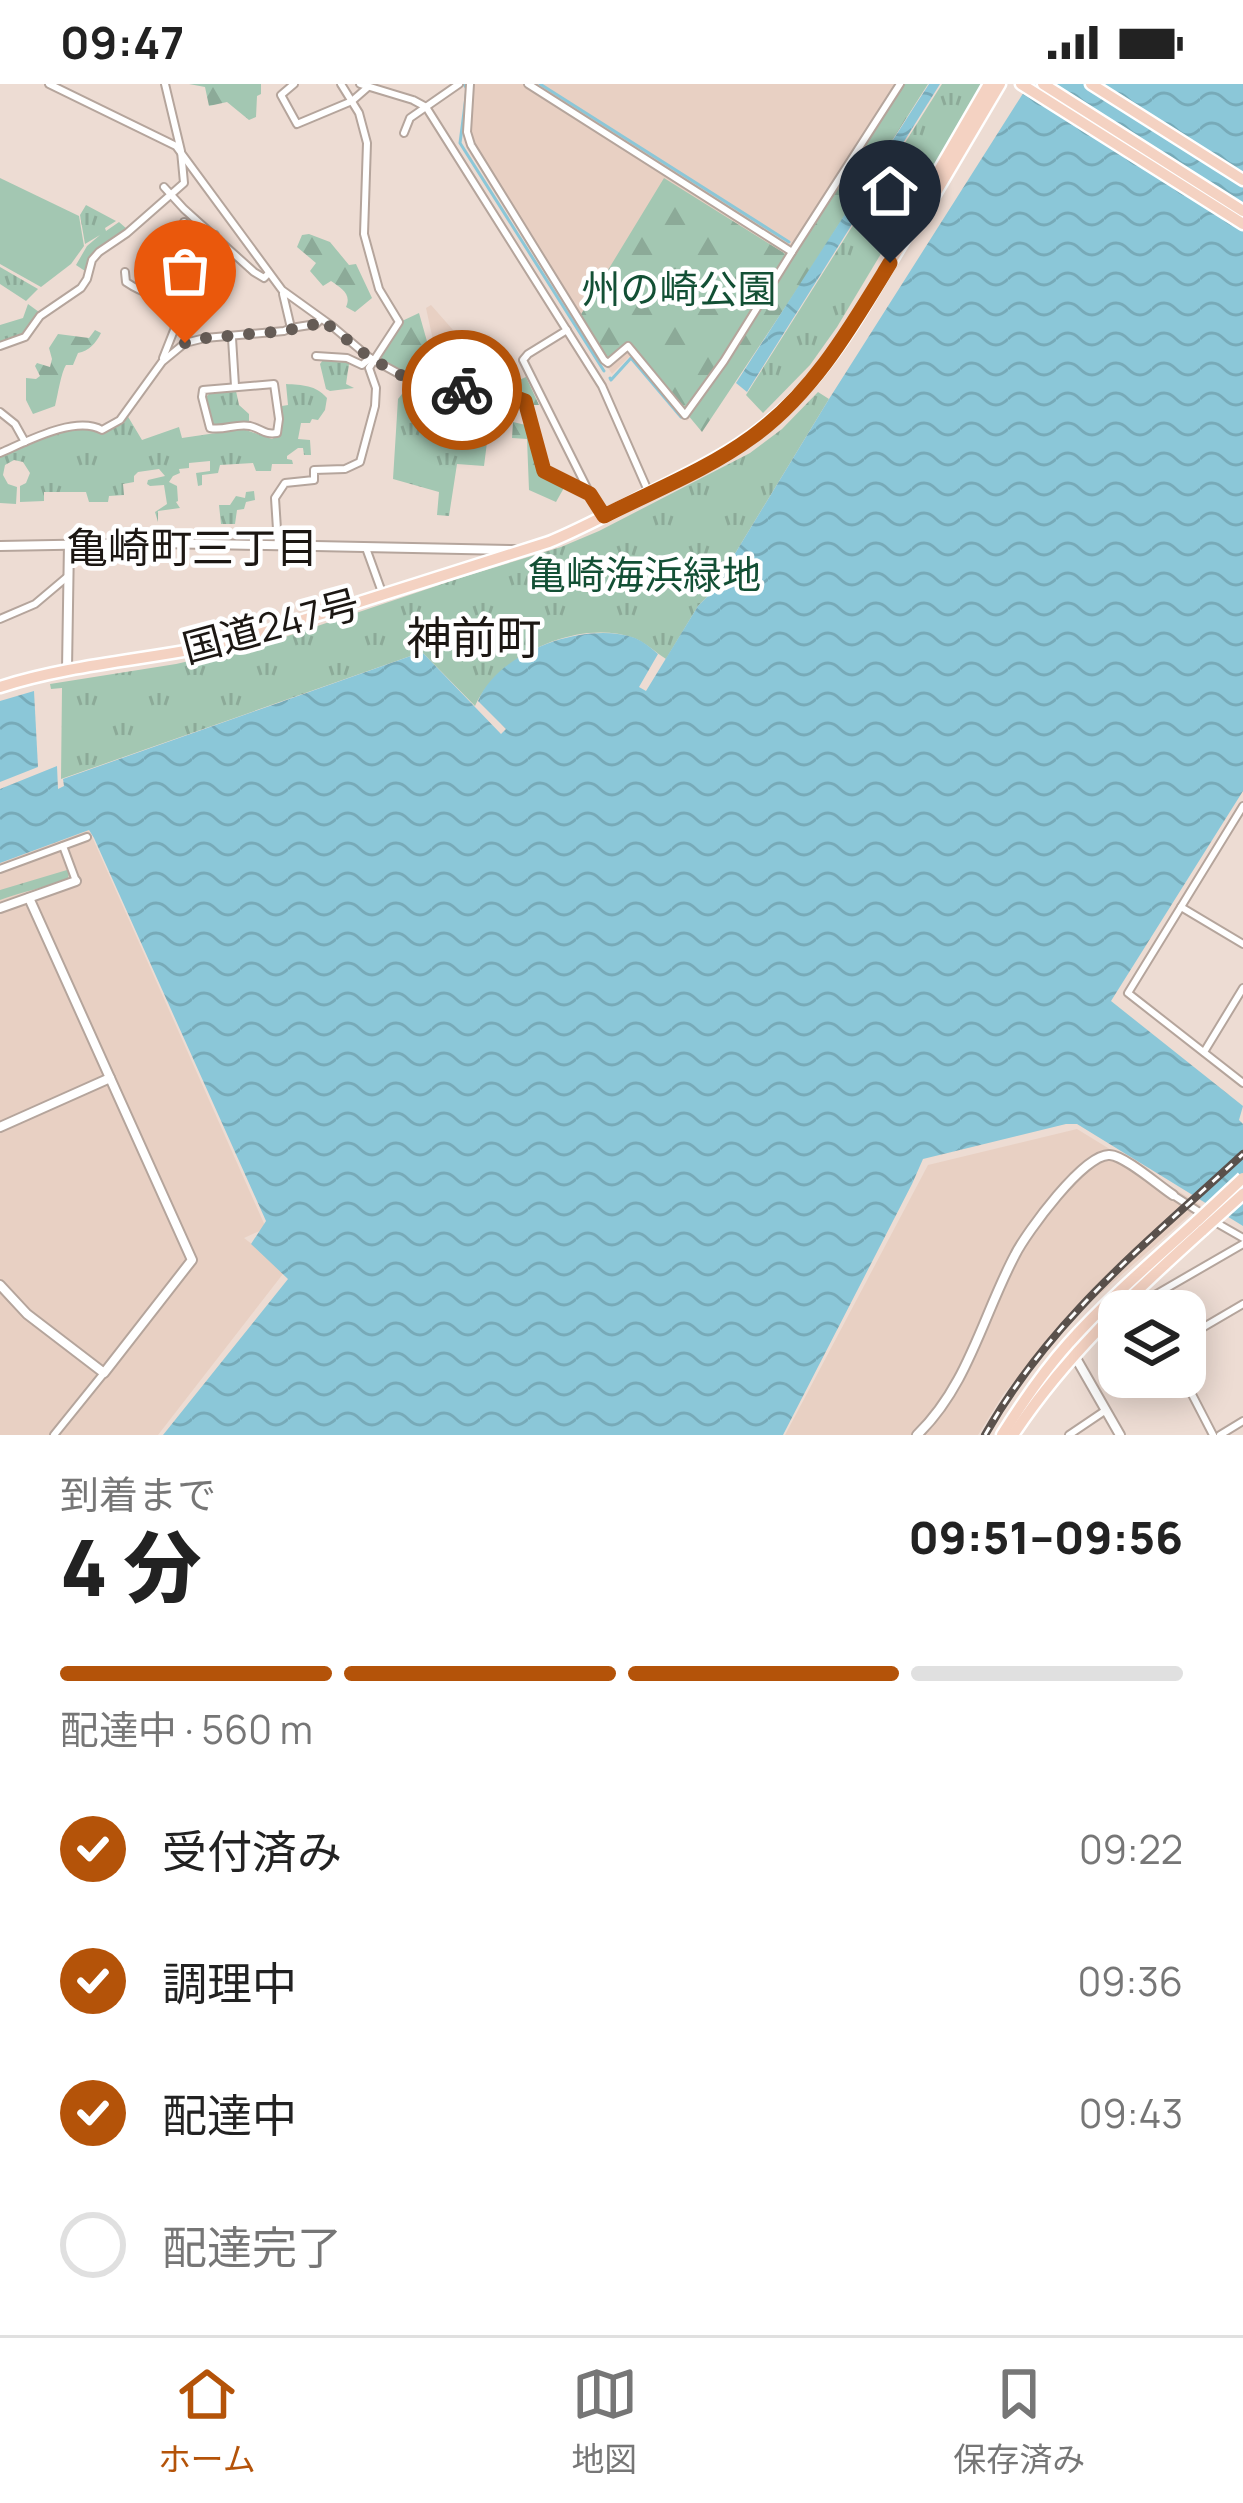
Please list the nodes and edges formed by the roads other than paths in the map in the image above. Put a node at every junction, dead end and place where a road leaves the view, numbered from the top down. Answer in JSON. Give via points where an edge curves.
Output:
{"nodes":[{"id":1,"x":49,"y":84,"type":"edge"},
{"id":2,"x":165,"y":84,"type":"edge"},
{"id":3,"x":294,"y":84,"type":"edge"},
{"id":4,"x":340,"y":84,"type":"edge"},
{"id":5,"x":459,"y":84,"type":"edge"},
{"id":6,"x":470,"y":84,"type":"edge"},
{"id":7,"x":528,"y":84,"type":"edge"},
{"id":8,"x":900,"y":84,"type":"edge"},
{"id":9,"x":988,"y":84,"type":"edge"},
{"id":10,"x":1000,"y":84,"type":"edge"},
{"id":11,"x":1043,"y":84,"type":"edge"},
{"id":12,"x":1090,"y":84,"type":"edge"},
{"id":13,"x":1023,"y":85,"type":"edge"},
{"id":14,"x":364,"y":86,"type":"edge"},
{"id":15,"x":352,"y":101,"type":"junction"},
{"id":16,"x":426,"y":107,"type":"junction"},
{"id":17,"x":404,"y":133,"type":"dead end"},
{"id":18,"x":181,"y":151,"type":"junction"},
{"id":19,"x":1243,"y":180,"type":"edge"},
{"id":20,"x":164,"y":187,"type":"dead end"},
{"id":21,"x":171,"y":195,"type":"junction"},
{"id":22,"x":1243,"y":211,"type":"edge"},
{"id":23,"x":184,"y":222,"type":"dead end"},
{"id":24,"x":1243,"y":224,"type":"edge"},
{"id":25,"x":910,"y":230,"type":"junction"},
{"id":26,"x":215,"y":235,"type":"junction"},
{"id":27,"x":193,"y":243,"type":"junction"},
{"id":28,"x":792,"y":251,"type":"junction"},
{"id":29,"x":125,"y":272,"type":"dead end"},
{"id":30,"x":269,"y":273,"type":"junction"},
{"id":31,"x":282,"y":290,"type":"junction"},
{"id":32,"x":559,"y":298,"type":"junction"},
{"id":33,"x":182,"y":299,"type":"junction"},
{"id":34,"x":321,"y":319,"type":"junction"},
{"id":35,"x":291,"y":328,"type":"junction"},
{"id":36,"x":567,"y":330,"type":"junction"},
{"id":37,"x":232,"y":338,"type":"junction"},
{"id":38,"x":0,"y":346,"type":"edge"},
{"id":39,"x":316,"y":356,"type":"dead end"},
{"id":40,"x":372,"y":359,"type":"junction"},
{"id":41,"x":162,"y":362,"type":"junction"},
{"id":42,"x":235,"y":386,"type":"junction"},
{"id":43,"x":0,"y":412,"type":"edge"},
{"id":44,"x":26,"y":442,"type":"junction"},
{"id":45,"x":0,"y":453,"type":"edge"},
{"id":46,"x":650,"y":493,"type":"junction"},
{"id":47,"x":590,"y":494,"type":"junction"},
{"id":48,"x":604,"y":516,"type":"junction"},
{"id":49,"x":69,"y":543,"type":"junction"},
{"id":50,"x":278,"y":545,"type":"junction"},
{"id":51,"x":0,"y":546,"type":"edge"},
{"id":52,"x":365,"y":546,"type":"junction"},
{"id":53,"x":518,"y":550,"type":"junction"},
{"id":54,"x":68,"y":577,"type":"junction"},
{"id":55,"x":383,"y":595,"type":"junction"},
{"id":56,"x":0,"y":619,"type":"edge"},
{"id":57,"x":67,"y":669,"type":"junction"},
{"id":58,"x":0,"y":687,"type":"edge"},
{"id":59,"x":1243,"y":806,"type":"edge"},
{"id":60,"x":87,"y":838,"type":"dead end"},
{"id":61,"x":63,"y":846,"type":"junction"},
{"id":62,"x":0,"y":869,"type":"edge"},
{"id":63,"x":76,"y":880,"type":"joint"},
{"id":64,"x":29,"y":898,"type":"junction"},
{"id":65,"x":1181,"y":907,"type":"junction"},
{"id":66,"x":0,"y":908,"type":"edge"},
{"id":67,"x":1243,"y":944,"type":"edge"},
{"id":68,"x":1243,"y":988,"type":"edge"},
{"id":69,"x":1204,"y":1052,"type":"junction"},
{"id":70,"x":110,"y":1078,"type":"junction"},
{"id":71,"x":1243,"y":1083,"type":"edge"},
{"id":72,"x":0,"y":1127,"type":"edge"},
{"id":73,"x":1243,"y":1178,"type":"edge"},
{"id":74,"x":1243,"y":1194,"type":"edge"},
{"id":75,"x":1173,"y":1195,"type":"joint"},
{"id":76,"x":1200,"y":1226,"type":"junction"},
{"id":77,"x":1243,"y":1241,"type":"edge"},
{"id":78,"x":0,"y":1285,"type":"edge"},
{"id":79,"x":1163,"y":1290,"type":"edge"},
{"id":80,"x":1243,"y":1304,"type":"edge"},
{"id":81,"x":1206,"y":1326,"type":"edge"},
{"id":82,"x":1070,"y":1350,"type":"junction"},
{"id":83,"x":104,"y":1373,"type":"junction"},
{"id":84,"x":1196,"y":1398,"type":"edge"},
{"id":85,"x":1106,"y":1410,"type":"junction"},
{"id":86,"x":1243,"y":1421,"type":"edge"},
{"id":87,"x":54,"y":1435,"type":"edge"},
{"id":88,"x":917,"y":1435,"type":"edge"},
{"id":89,"x":1003,"y":1435,"type":"edge"},
{"id":90,"x":1013,"y":1435,"type":"edge"},
{"id":91,"x":1069,"y":1435,"type":"edge"},
{"id":92,"x":1120,"y":1435,"type":"edge"},
{"id":93,"x":1217,"y":1435,"type":"edge"}],
"edges":[{"from":1,"to":18,"type":"street"},
{"from":2,"to":18,"type":"street"},
{"from":3,"to":15,"type":"street","via":[[281,95],[297,124]]},
{"from":4,"to":15,"type":"street"},
{"from":5,"to":16,"type":"street"},
{"from":6,"to":32,"type":"street","via":[[471,145]]},
{"from":7,"to":28,"type":"street"},
{"from":8,"to":28,"type":"street"},
{"from":9,"to":25,"type":"highway","name":"国道247号"},
{"from":10,"to":25,"type":"highway","name":"国道247号"},
{"from":11,"to":22,"type":"highway"},
{"from":12,"to":19,"type":"highway"},
{"from":13,"to":24,"type":"highway"},
{"from":14,"to":15,"type":"street"},
{"from":14,"to":16,"type":"street"},
{"from":15,"to":40,"type":"street","via":[[367,143],[364,234],[379,289],[399,322]]},
{"from":16,"to":17,"type":"street"},
{"from":16,"to":32,"type":"street"},
{"from":18,"to":21,"type":"street","via":[[184,182]]},
{"from":18,"to":30,"type":"street"},
{"from":20,"to":21,"type":"street"},
{"from":21,"to":26,"type":"street"},
{"from":21,"to":38,"type":"street","via":[[92,260],[81,289],[40,316],[25,337]]},
{"from":23,"to":27,"type":"street"},
{"from":25,"to":46,"type":"highway","name":"国道247号","via":[[829,358],[788,405],[741,445]]},
{"from":26,"to":27,"type":"street"},
{"from":26,"to":30,"type":"street","via":[[254,272]]},
{"from":27,"to":33,"type":"street"},
{"from":28,"to":32,"type":"street","via":[[685,415],[628,346],[606,362]]},
{"from":29,"to":33,"type":"street","via":[[130,285],[152,296]]},
{"from":30,"to":31,"type":"street"},
{"from":31,"to":34,"type":"street"},
{"from":31,"to":35,"type":"street"},
{"from":32,"to":36,"type":"street"},
{"from":33,"to":41,"type":"street"},
{"from":34,"to":35,"type":"street"},
{"from":34,"to":40,"type":"street"},
{"from":35,"to":37,"type":"street"},
{"from":36,"to":46,"type":"street"},
{"from":36,"to":47,"type":"street","via":[[523,360]]},
{"from":37,"to":41,"type":"street","via":[[191,340]]},
{"from":37,"to":42,"type":"street"},
{"from":39,"to":40,"type":"street","via":[[362,365]]},
{"from":40,"to":47,"type":"street","via":[[426,385],[523,399],[544,471]]},
{"from":40,"to":50,"type":"street","via":[[375,406],[360,462],[285,483],[274,498]]},
{"from":41,"to":44,"type":"street","via":[[112,427],[74,425]]},
{"from":42,"to":42,"type":"street","via":[[203,390],[211,428],[278,433],[274,384]]},
{"from":43,"to":44,"type":"street"},
{"from":44,"to":45,"type":"street"},
{"from":46,"to":48,"type":"highway","name":"国道247号"},
{"from":47,"to":48,"type":"street"},
{"from":48,"to":53,"type":"highway","name":"国道247号"},
{"from":49,"to":50,"type":"street"},
{"from":49,"to":51,"type":"street"},
{"from":49,"to":54,"type":"street"},
{"from":50,"to":52,"type":"street"},
{"from":52,"to":53,"type":"street"},
{"from":52,"to":55,"type":"street"},
{"from":53,"to":55,"type":"highway","name":"国道247号"},
{"from":54,"to":56,"type":"street"},
{"from":54,"to":57,"type":"street"},
{"from":55,"to":57,"type":"highway","name":"国道247号","via":[[213,646]]},
{"from":57,"to":58,"type":"highway","name":"国道247号"},
{"from":59,"to":65,"type":"street"},
{"from":60,"to":61,"type":"street"},
{"from":61,"to":62,"type":"street"},
{"from":61,"to":63,"type":"street"},
{"from":63,"to":64,"type":"street"},
{"from":64,"to":66,"type":"street"},
{"from":64,"to":70,"type":"street"},
{"from":65,"to":67,"type":"street"},
{"from":65,"to":69,"type":"street","via":[[1128,993]]},
{"from":68,"to":69,"type":"street"},
{"from":69,"to":71,"type":"street"},
{"from":70,"to":72,"type":"street"},
{"from":70,"to":83,"type":"street","via":[[192,1260]]},
{"from":73,"to":76,"type":"highway","bridge":true},
{"from":74,"to":76,"type":"highway","bridge":true},
{"from":75,"to":77,"type":"street"},
{"from":75,"to":88,"type":"street","via":[[1113,1154],[1088,1166],[1016,1253],[948,1398]]},
{"from":76,"to":82,"type":"highway","via":[[1112,1299]]},
{"from":77,"to":79,"type":"street"},
{"from":78,"to":83,"type":"street"},
{"from":80,"to":81,"type":"street"},
{"from":82,"to":85,"type":"street"},
{"from":82,"to":89,"type":"highway"},
{"from":82,"to":90,"type":"highway"},
{"from":83,"to":87,"type":"street"},
{"from":84,"to":93,"type":"street"},
{"from":85,"to":91,"type":"street"},
{"from":85,"to":92,"type":"street"},
{"from":86,"to":93,"type":"street"}]}
